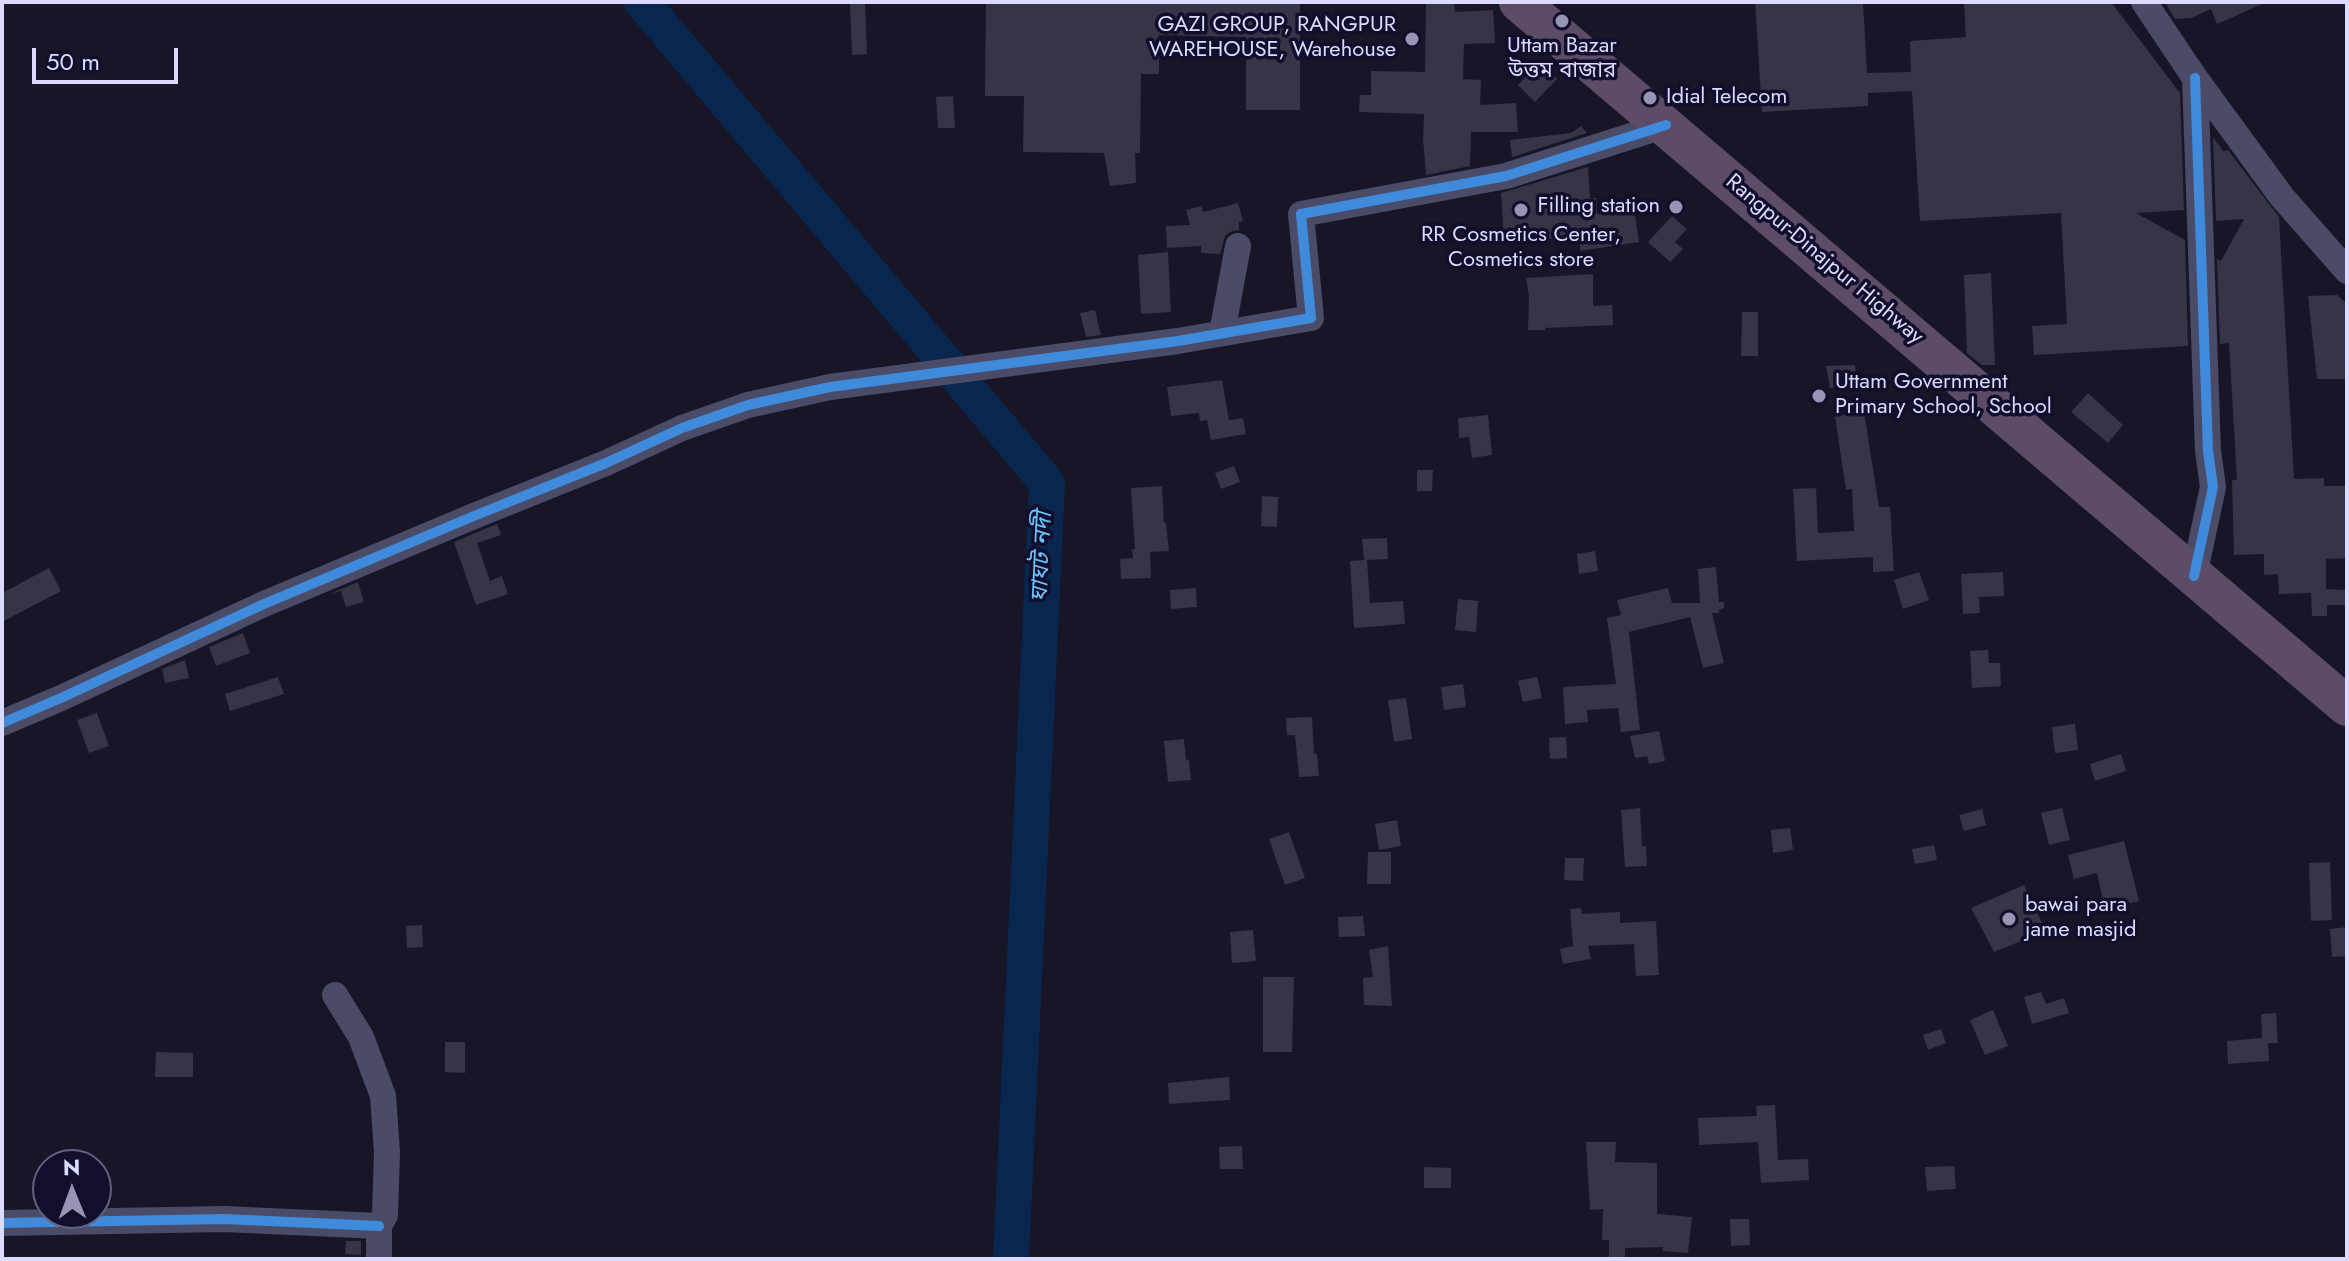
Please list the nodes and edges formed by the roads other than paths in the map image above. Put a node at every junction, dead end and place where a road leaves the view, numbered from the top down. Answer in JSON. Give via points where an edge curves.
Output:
{"nodes":[{"id":1,"x":1519,"y":2,"type":"edge"},
{"id":2,"x":2144,"y":2,"type":"edge"},
{"id":3,"x":2195,"y":78,"type":"junction"},
{"id":4,"x":1666,"y":125,"type":"junction"},
{"id":5,"x":1238,"y":246,"type":"dead end"},
{"id":6,"x":2347,"y":271,"type":"edge"},
{"id":7,"x":1222,"y":333,"type":"junction"},
{"id":8,"x":2194,"y":576,"type":"junction"},
{"id":9,"x":2347,"y":706,"type":"edge"},
{"id":10,"x":2,"y":723,"type":"edge"},
{"id":11,"x":335,"y":995,"type":"dead end"},
{"id":12,"x":2,"y":1223,"type":"edge"},
{"id":13,"x":379,"y":1226,"type":"junction"},
{"id":14,"x":379,"y":1259,"type":"edge"}],
"edges":[{"from":1,"to":4,"type":"highway","name":"Rangpur-Dinajpur Highway"},
{"from":2,"to":3,"type":"street"},
{"from":3,"to":6,"type":"street","via":[[2282,197]]},
{"from":3,"to":8,"type":"street","via":[[2213,487]]},
{"from":4,"to":7,"type":"street","via":[[1506,176],[1301,214],[1311,318]]},
{"from":4,"to":8,"type":"highway","name":"Rangpur-Dinajpur Highway"},
{"from":5,"to":7,"type":"street"},
{"from":7,"to":10,"type":"street","via":[[830,387],[748,405],[264,604]]},
{"from":8,"to":9,"type":"highway","name":"Rangpur-Dinajpur Highway"},
{"from":11,"to":13,"type":"street","via":[[361,1037],[383,1096],[387,1152],[385,1215]]},
{"from":12,"to":13,"type":"street","via":[[224,1219]]},
{"from":13,"to":14,"type":"street"}]}
